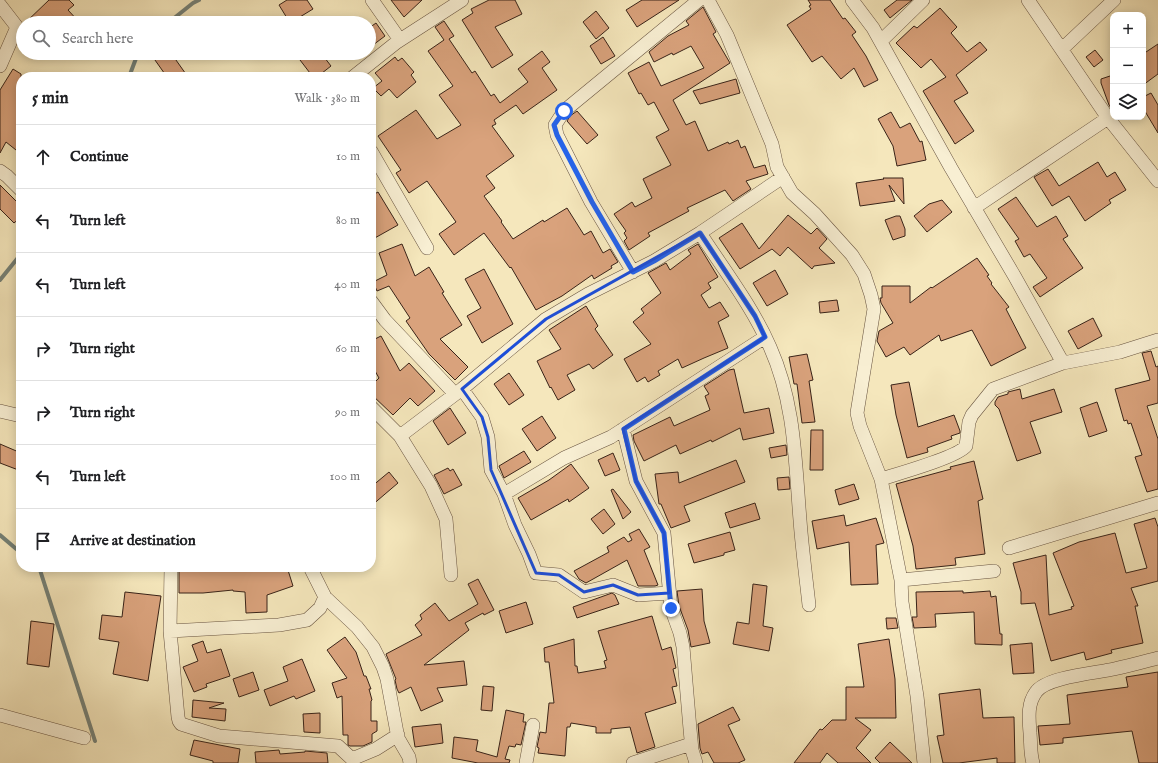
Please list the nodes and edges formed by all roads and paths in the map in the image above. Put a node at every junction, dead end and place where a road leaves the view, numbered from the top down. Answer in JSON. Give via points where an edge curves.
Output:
{"nodes":[{"id":1,"x":372,"y":0,"type":"edge"},
{"id":2,"x":462,"y":0,"type":"edge"},
{"id":3,"x":699,"y":0,"type":"edge"},
{"id":4,"x":708,"y":0,"type":"edge"},
{"id":5,"x":852,"y":0,"type":"edge"},
{"id":6,"x":923,"y":0,"type":"edge"},
{"id":7,"x":1028,"y":0,"type":"edge"},
{"id":8,"x":1114,"y":0,"type":"edge"},
{"id":9,"x":0,"y":5,"type":"edge"},
{"id":10,"x":16,"y":26,"type":"edge"},
{"id":11,"x":16,"y":29,"type":"edge"},
{"id":12,"x":400,"y":40,"type":"junction"},
{"id":13,"x":881,"y":42,"type":"junction"},
{"id":14,"x":1062,"y":49,"type":"junction"},
{"id":15,"x":376,"y":59,"type":"edge"},
{"id":16,"x":375,"y":60,"type":"edge"},
{"id":17,"x":0,"y":66,"type":"edge"},
{"id":18,"x":359,"y":72,"type":"edge"},
{"id":19,"x":1108,"y":118,"type":"junction"},
{"id":20,"x":376,"y":160,"type":"edge"},
{"id":21,"x":0,"y":171,"type":"edge"},
{"id":22,"x":783,"y":178,"type":"junction"},
{"id":23,"x":1158,"y":181,"type":"edge"},
{"id":24,"x":16,"y":185,"type":"edge"},
{"id":25,"x":974,"y":208,"type":"junction"},
{"id":26,"x":700,"y":233,"type":"junction"},
{"id":27,"x":427,"y":248,"type":"dead end"},
{"id":28,"x":633,"y":272,"type":"junction"},
{"id":29,"x":376,"y":308,"type":"edge"},
{"id":30,"x":765,"y":337,"type":"junction"},
{"id":31,"x":1158,"y":340,"type":"edge"},
{"id":32,"x":1063,"y":363,"type":"junction"},
{"id":33,"x":458,"y":391,"type":"junction"},
{"id":34,"x":0,"y":411,"type":"edge"},
{"id":35,"x":376,"y":412,"type":"edge"},
{"id":36,"x":16,"y":415,"type":"edge"},
{"id":37,"x":624,"y":429,"type":"junction"},
{"id":38,"x":400,"y":436,"type":"junction"},
{"id":39,"x":881,"y":479,"type":"junction"},
{"id":40,"x":504,"y":494,"type":"junction"},
{"id":41,"x":1158,"y":502,"type":"edge"},
{"id":42,"x":1009,"y":548,"type":"dead end"},
{"id":43,"x":994,"y":571,"type":"dead end"},
{"id":44,"x":170,"y":572,"type":"edge"},
{"id":45,"x":313,"y":572,"type":"edge"},
{"id":46,"x":451,"y":576,"type":"dead end"},
{"id":47,"x":901,"y":580,"type":"junction"},
{"id":48,"x":669,"y":593,"type":"junction"},
{"id":49,"x":325,"y":596,"type":"junction"},
{"id":50,"x":809,"y":605,"type":"dead end"},
{"id":51,"x":170,"y":630,"type":"junction"},
{"id":52,"x":1158,"y":658,"type":"edge"},
{"id":53,"x":0,"y":715,"type":"edge"},
{"id":54,"x":533,"y":725,"type":"dead end"},
{"id":55,"x":398,"y":735,"type":"junction"},
{"id":56,"x":84,"y":738,"type":"dead end"},
{"id":57,"x":691,"y":744,"type":"junction"},
{"id":58,"x":353,"y":761,"type":"edge"},
{"id":59,"x":410,"y":763,"type":"edge"},
{"id":60,"x":527,"y":763,"type":"edge"},
{"id":61,"x":633,"y":763,"type":"edge"},
{"id":62,"x":696,"y":763,"type":"edge"},
{"id":63,"x":924,"y":763,"type":"edge"},
{"id":64,"x":1033,"y":763,"type":"edge"}],
"edges":[{"from":1,"to":12,"type":"street"},
{"from":2,"to":12,"type":"street"},
{"from":3,"to":28,"type":"street","via":[[564,111],[554,125],[592,202]]},
{"from":4,"to":22,"type":"street","via":[[727,35],[772,144]]},
{"from":5,"to":13,"type":"street"},
{"from":6,"to":13,"type":"street"},
{"from":7,"to":14,"type":"street"},
{"from":8,"to":14,"type":"street"},
{"from":9,"to":10,"type":"street"},
{"from":11,"to":17,"type":"street"},
{"from":12,"to":15,"type":"street"},
{"from":13,"to":25,"type":"street"},
{"from":14,"to":19,"type":"street"},
{"from":16,"to":18,"type":"street"},
{"from":19,"to":23,"type":"street"},
{"from":19,"to":25,"type":"street"},
{"from":20,"to":27,"type":"street"},
{"from":21,"to":24,"type":"street"},
{"from":22,"to":26,"type":"street"},
{"from":22,"to":39,"type":"street","via":[[792,193],[852,255],[864,274],[871,295],[874,309],[857,413]]},
{"from":25,"to":32,"type":"street"},
{"from":26,"to":28,"type":"street"},
{"from":26,"to":30,"type":"street","via":[[755,316]]},
{"from":28,"to":33,"type":"street","via":[[588,294],[546,319]]},
{"from":29,"to":33,"type":"street","via":[[385,320]]},
{"from":30,"to":37,"type":"street"},
{"from":30,"to":50,"type":"street","via":[[782,380],[792,423]]},
{"from":31,"to":32,"type":"street","via":[[1120,352]]},
{"from":32,"to":39,"type":"street","via":[[993,390],[972,415],[964,449]]},
{"from":33,"to":38,"type":"street"},
{"from":33,"to":40,"type":"street","via":[[482,417],[488,437],[491,470]]},
{"from":34,"to":36,"type":"street"},
{"from":35,"to":38,"type":"street"},
{"from":37,"to":40,"type":"street","via":[[564,458]]},
{"from":37,"to":48,"type":"street","via":[[636,481],[664,533]]},
{"from":38,"to":46,"type":"street","via":[[431,486],[446,519]]},
{"from":39,"to":47,"type":"street"},
{"from":40,"to":48,"type":"street","via":[[536,573],[559,575],[584,592],[613,585],[638,595]]},
{"from":41,"to":42,"type":"street"},
{"from":43,"to":47,"type":"street"},
{"from":44,"to":51,"type":"street"},
{"from":45,"to":49,"type":"street"},
{"from":47,"to":63,"type":"street"},
{"from":48,"to":57,"type":"street","via":[[683,647]]},
{"from":49,"to":51,"type":"street","via":[[320,608],[307,620],[279,625]]},
{"from":49,"to":55,"type":"street","via":[[374,647],[387,679]]},
{"from":51,"to":58,"type":"street","via":[[178,721],[181,724],[219,736],[338,746]]},
{"from":52,"to":64,"type":"street","via":[[1077,675],[1047,684],[1037,690],[1031,701],[1029,718],[1030,756]]},
{"from":53,"to":56,"type":"street"},
{"from":54,"to":60,"type":"street"},
{"from":55,"to":58,"type":"street"},
{"from":55,"to":59,"type":"street"},
{"from":57,"to":61,"type":"street"},
{"from":57,"to":62,"type":"street"}]}
